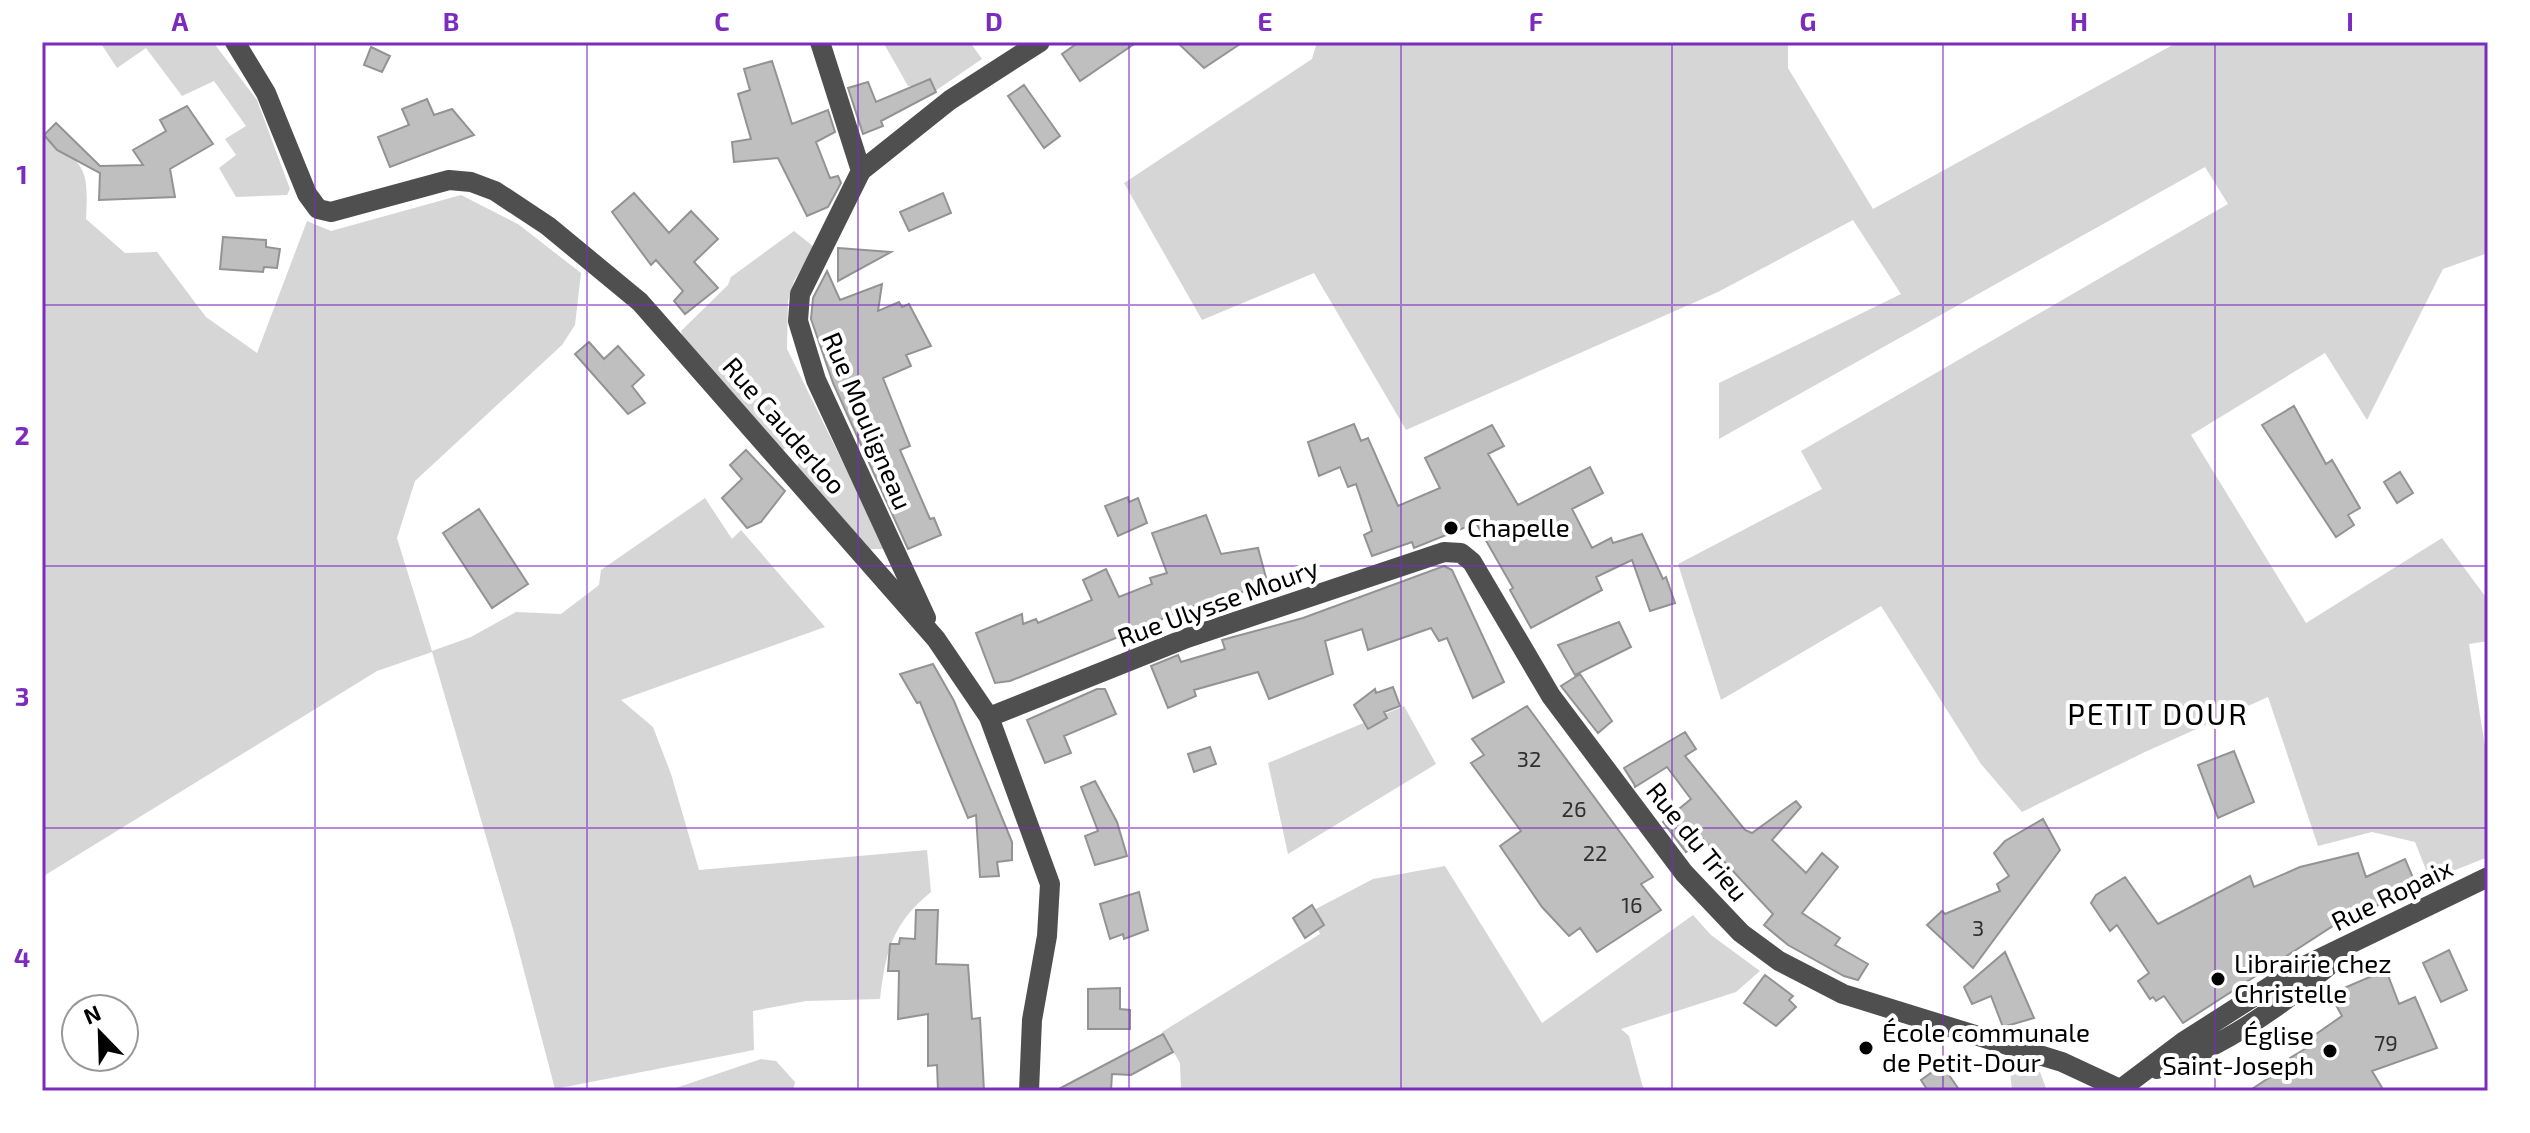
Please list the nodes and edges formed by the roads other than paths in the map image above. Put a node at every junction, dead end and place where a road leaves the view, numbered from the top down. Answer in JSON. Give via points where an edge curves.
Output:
{"nodes":[{"id":1,"x":235,"y":42,"type":"edge"},
{"id":2,"x":820,"y":42,"type":"edge"},
{"id":3,"x":1040,"y":42,"type":"edge"},
{"id":4,"x":861,"y":171,"type":"junction"},
{"id":5,"x":1467,"y":556,"type":"joint"},
{"id":6,"x":936,"y":639,"type":"junction"},
{"id":7,"x":989,"y":717,"type":"junction"},
{"id":8,"x":2488,"y":877,"type":"edge"},
{"id":9,"x":2119,"y":1090,"type":"edge"},
{"id":10,"x":1029,"y":1091,"type":"edge"}],
"edges":[{"from":1,"to":6,"type":"street","name":"Rue Cauderloo","via":[[266,93],[318,209],[331,212],[449,180],[495,191],[548,226],[640,302]]},
{"from":2,"to":4,"type":"street"},
{"from":3,"to":4,"type":"street","via":[[950,100]]},
{"from":4,"to":6,"type":"street","name":"Rue Mouligneau","via":[[800,294],[798,321],[816,380]]},
{"from":5,"to":7,"type":"street","name":"Rue Ulysse Moury","via":[[1444,552],[1202,633]]},
{"from":5,"to":9,"type":"street","name":"Rue du Trieu","via":[[1551,696],[1684,873],[1741,933],[1779,961],[1843,994],[2062,1062]]},
{"from":6,"to":7,"type":"street","name":"Rue Cauderloo"},
{"from":7,"to":10,"type":"street","name":"Rue Cauderloo","via":[[1050,884],[1032,1020]]},
{"from":8,"to":9,"type":"street","name":"Rue Ropaix","via":[[2294,971]]}]}
